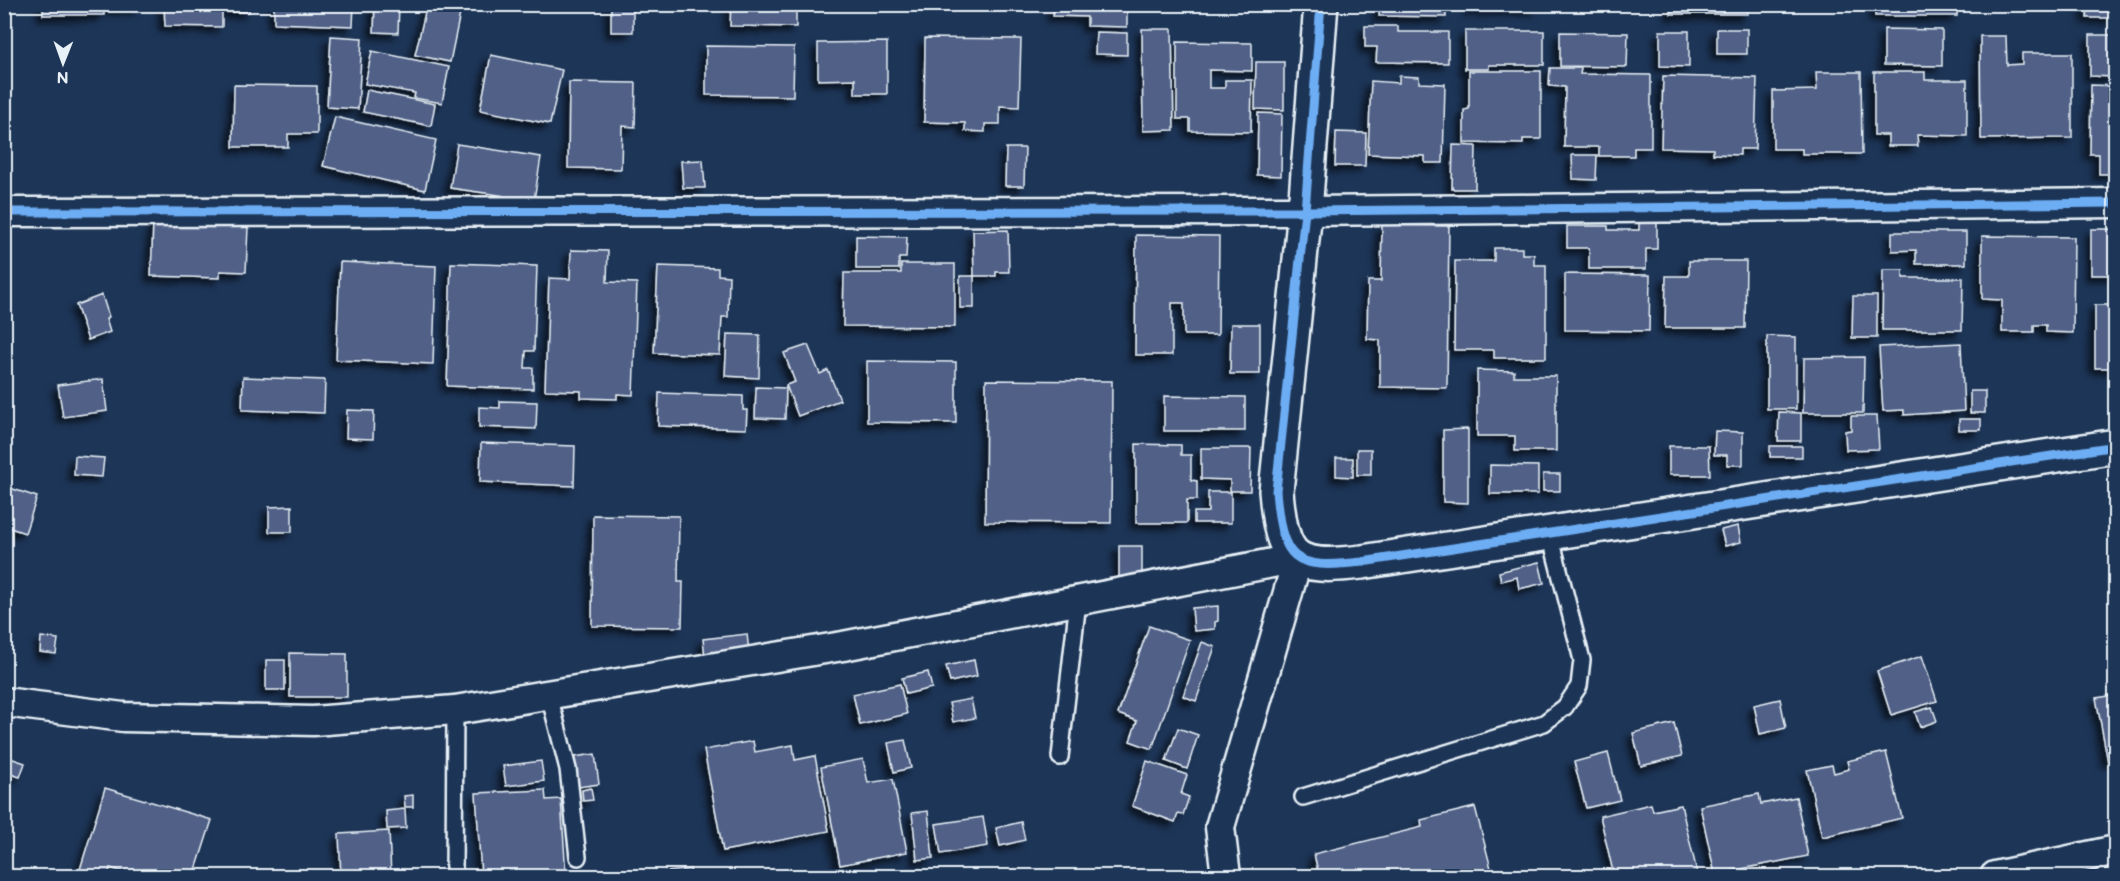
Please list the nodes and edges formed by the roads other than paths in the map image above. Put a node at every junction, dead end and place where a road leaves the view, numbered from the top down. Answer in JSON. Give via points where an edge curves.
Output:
{"nodes":[{"id":1,"x":1320,"y":4,"type":"edge"},
{"id":2,"x":2115,"y":203,"type":"edge"},
{"id":3,"x":1305,"y":211,"type":"junction"},
{"id":4,"x":4,"y":212,"type":"edge"},
{"id":5,"x":2115,"y":446,"type":"edge"},
{"id":6,"x":1550,"y":534,"type":"junction"},
{"id":7,"x":1298,"y":558,"type":"junction"},
{"id":8,"x":1078,"y":601,"type":"junction"},
{"id":9,"x":549,"y":695,"type":"junction"},
{"id":10,"x":4,"y":702,"type":"edge"},
{"id":11,"x":455,"y":710,"type":"junction"},
{"id":12,"x":1060,"y":757,"type":"dead end"},
{"id":13,"x":1303,"y":798,"type":"dead end"},
{"id":14,"x":2115,"y":850,"type":"edge"},
{"id":15,"x":578,"y":857,"type":"dead end"},
{"id":16,"x":2084,"y":866,"type":"edge"},
{"id":17,"x":454,"y":876,"type":"edge"},
{"id":18,"x":1226,"y":876,"type":"edge"},
{"id":19,"x":1995,"y":876,"type":"edge"}],
"edges":[{"from":1,"to":3,"type":"street"},
{"from":2,"to":3,"type":"street"},
{"from":3,"to":4,"type":"street"},
{"from":3,"to":7,"type":"street","via":[[1276,491],[1279,525],[1287,547]]},
{"from":5,"to":6,"type":"street"},
{"from":6,"to":7,"type":"street","via":[[1331,566],[1312,565]]},
{"from":6,"to":13,"type":"lane","via":[[1582,660],[1578,686],[1565,707],[1544,723]]},
{"from":7,"to":8,"type":"street"},
{"from":7,"to":18,"type":"street","via":[[1220,827]]},
{"from":8,"to":9,"type":"street","via":[[843,646]]},
{"from":8,"to":12,"type":"lane"},
{"from":9,"to":11,"type":"street"},
{"from":9,"to":15,"type":"lane","via":[[568,769]]},
{"from":10,"to":11,"type":"street","via":[[135,717],[313,720]]},
{"from":11,"to":17,"type":"lane"},
{"from":14,"to":16,"type":"street"},
{"from":16,"to":19,"type":"street"}]}
